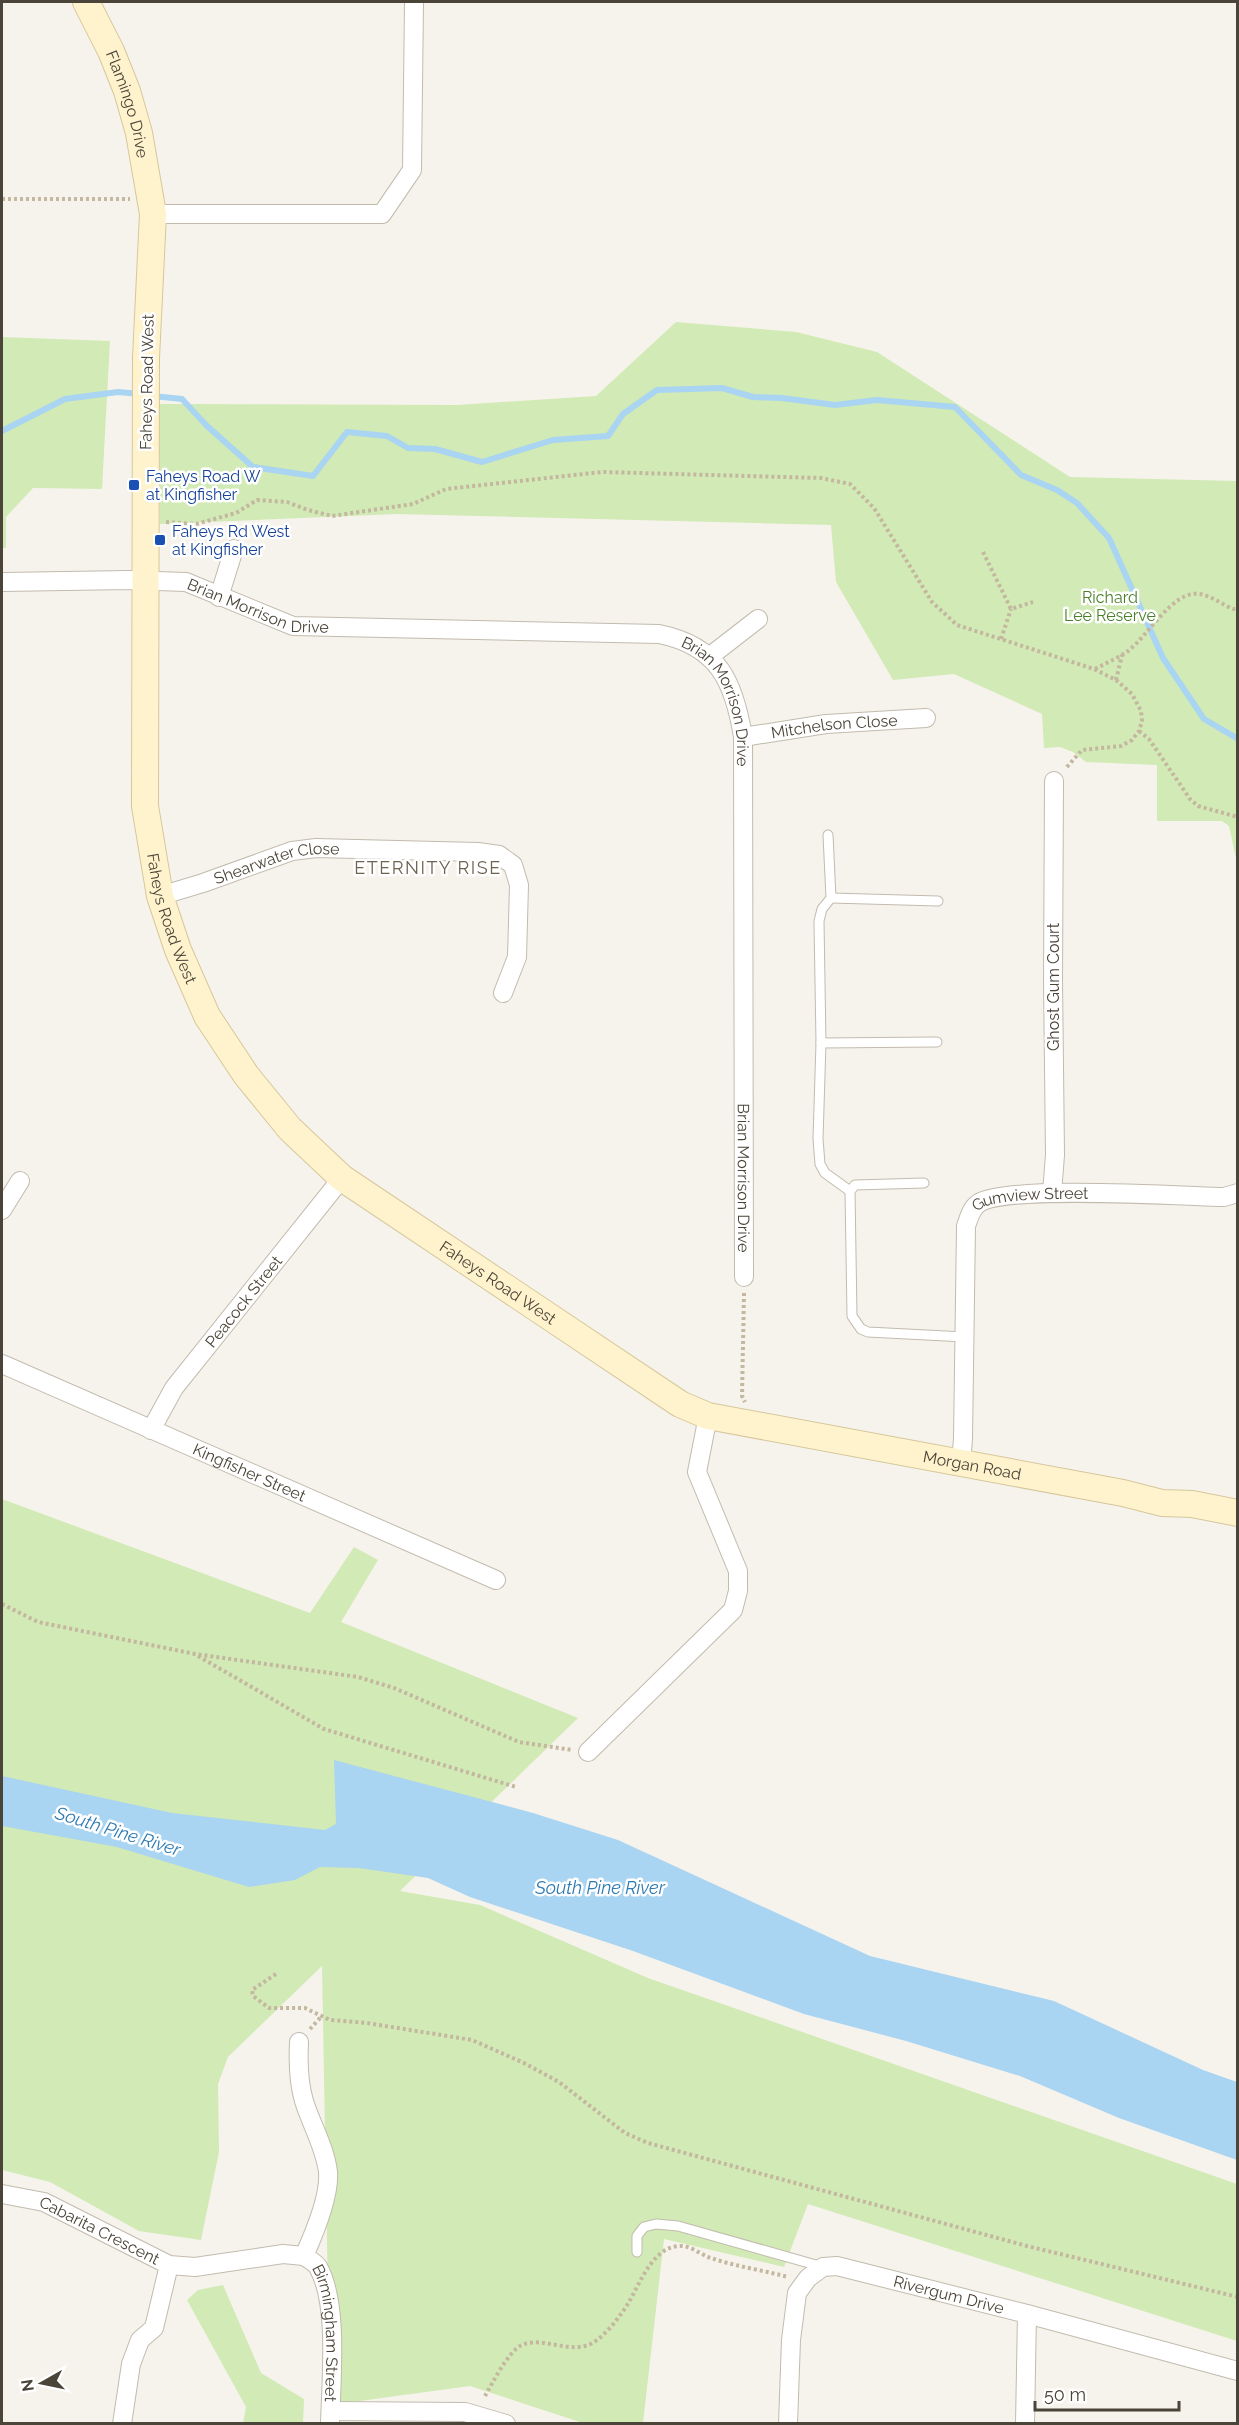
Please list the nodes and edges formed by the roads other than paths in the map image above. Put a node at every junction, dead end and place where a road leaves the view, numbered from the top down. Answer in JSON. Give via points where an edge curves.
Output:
{"nodes":[{"id":1,"x":86,"y":2,"type":"edge"},
{"id":2,"x":414,"y":2,"type":"edge"},
{"id":3,"x":153,"y":214,"type":"junction"},
{"id":4,"x":234,"y":549,"type":"dead end"},
{"id":5,"x":146,"y":581,"type":"junction"},
{"id":6,"x":2,"y":582,"type":"edge"},
{"id":7,"x":219,"y":597,"type":"junction"},
{"id":8,"x":758,"y":619,"type":"dead end"},
{"id":9,"x":709,"y":657,"type":"junction"},
{"id":10,"x":926,"y":718,"type":"dead end"},
{"id":11,"x":742,"y":737,"type":"junction"},
{"id":12,"x":1054,"y":781,"type":"road end"},
{"id":13,"x":828,"y":835,"type":"dead end"},
{"id":14,"x":160,"y":896,"type":"junction"},
{"id":15,"x":831,"y":897,"type":"junction"},
{"id":16,"x":939,"y":901,"type":"dead end"},
{"id":17,"x":503,"y":993,"type":"dead end"},
{"id":18,"x":937,"y":1042,"type":"dead end"},
{"id":19,"x":821,"y":1043,"type":"junction"},
{"id":20,"x":342,"y":1178,"type":"junction"},
{"id":21,"x":20,"y":1181,"type":"dead end"},
{"id":22,"x":924,"y":1183,"type":"dead end"},
{"id":23,"x":850,"y":1191,"type":"junction"},
{"id":24,"x":1052,"y":1193,"type":"junction"},
{"id":25,"x":1238,"y":1193,"type":"edge"},
{"id":26,"x":2,"y":1210,"type":"edge"},
{"id":27,"x":744,"y":1277,"type":"road end"},
{"id":28,"x":965,"y":1337,"type":"junction"},
{"id":29,"x":2,"y":1364,"type":"edge"},
{"id":30,"x":708,"y":1416,"type":"junction"},
{"id":31,"x":151,"y":1430,"type":"junction"},
{"id":32,"x":961,"y":1463,"type":"junction"},
{"id":33,"x":1238,"y":1513,"type":"edge"},
{"id":34,"x":496,"y":1580,"type":"dead end"},
{"id":35,"x":588,"y":1752,"type":"road end"},
{"id":36,"x":299,"y":2042,"type":"dead end"},
{"id":37,"x":2,"y":2194,"type":"edge"},
{"id":38,"x":637,"y":2252,"type":"dead end"},
{"id":39,"x":304,"y":2256,"type":"junction"},
{"id":40,"x":169,"y":2265,"type":"junction"},
{"id":41,"x":823,"y":2268,"type":"junction"},
{"id":42,"x":1027,"y":2314,"type":"junction"},
{"id":43,"x":1238,"y":2371,"type":"edge"},
{"id":44,"x":331,"y":2417,"type":"edge"},
{"id":45,"x":122,"y":2424,"type":"edge"},
{"id":46,"x":506,"y":2424,"type":"edge"},
{"id":47,"x":788,"y":2424,"type":"edge"},
{"id":48,"x":1025,"y":2424,"type":"edge"}],
"edges":[{"from":1,"to":3,"type":"street","name":"Flamingo Drive","via":[[127,91],[139,133]]},
{"from":2,"to":3,"type":"street","via":[[412,170],[382,214]]},
{"from":3,"to":5,"type":"street","name":"Faheys Road West","via":[[146,358]]},
{"from":4,"to":7,"type":"street"},
{"from":5,"to":6,"type":"street"},
{"from":5,"to":7,"type":"street","name":"Brian Morrison Drive","via":[[186,582]]},
{"from":5,"to":14,"type":"street","name":"Faheys Road West","via":[[145,806]]},
{"from":7,"to":9,"type":"street","name":"Brian Morrison Drive","via":[[293,626],[659,634],[697,646]]},
{"from":8,"to":9,"type":"street"},
{"from":9,"to":11,"type":"street","name":"Brian Morrison Drive","via":[[732,692]]},
{"from":10,"to":11,"type":"street","name":"Mitchelson Close","via":[[826,724]]},
{"from":11,"to":27,"type":"street","name":"Brian Morrison Drive"},
{"from":12,"to":24,"type":"street","name":"Ghost Gum Court"},
{"from":13,"to":15,"type":"lane"},
{"from":14,"to":17,"type":"street","name":"Shearwater Close","via":[[292,851],[316,848],[499,855],[513,865],[519,885],[517,957]]},
{"from":14,"to":20,"type":"street","name":"Faheys Road West","via":[[207,1016],[246,1075],[283,1120]]},
{"from":15,"to":16,"type":"lane"},
{"from":15,"to":19,"type":"lane","via":[[819,921]]},
{"from":18,"to":19,"type":"lane"},
{"from":19,"to":23,"type":"lane","via":[[820,1164],[825,1173]]},
{"from":20,"to":30,"type":"street","name":"Faheys Road West","via":[[681,1404]]},
{"from":20,"to":31,"type":"street","name":"Peacock Street","via":[[174,1388]]},
{"from":21,"to":26,"type":"street"},
{"from":22,"to":23,"type":"lane","via":[[855,1185]]},
{"from":23,"to":28,"type":"lane","via":[[855,1323],[868,1332]]},
{"from":24,"to":25,"type":"street","name":"Gumview Street","via":[[1224,1197]]},
{"from":24,"to":28,"type":"street","name":"Gumview Street","via":[[990,1198],[971,1212],[966,1226]]},
{"from":28,"to":32,"type":"street","name":"Gumview Street"},
{"from":29,"to":31,"type":"street","name":"Kingfisher Street"},
{"from":30,"to":32,"type":"street","name":"Morgan Road"},
{"from":30,"to":35,"type":"street","via":[[697,1472],[738,1571],[733,1610]]},
{"from":31,"to":34,"type":"street","name":"Kingfisher Street"},
{"from":32,"to":33,"type":"street","name":"Morgan Road","via":[[1162,1503]]},
{"from":36,"to":39,"type":"street","name":"Birmingham Street","via":[[298,2071],[304,2100],[328,2172],[326,2193]]},
{"from":37,"to":40,"type":"street","name":"Cabarita Crescent","via":[[44,2202]]},
{"from":38,"to":41,"type":"lane","via":[[638,2236],[644,2227],[662,2224]]},
{"from":39,"to":40,"type":"street","name":"Cabarita Crescent","via":[[284,2254],[195,2267]]},
{"from":39,"to":44,"type":"street","name":"Birmingham Street","via":[[317,2265],[332,2312]]},
{"from":40,"to":45,"type":"street","via":[[154,2328],[140,2340],[131,2364]]},
{"from":41,"to":42,"type":"street","name":"Rivergum Drive","via":[[837,2266]]},
{"from":41,"to":47,"type":"street","via":[[808,2278],[797,2294]]},
{"from":42,"to":43,"type":"street","name":"Rivergum Drive"},
{"from":42,"to":48,"type":"street"},
{"from":44,"to":46,"type":"street","via":[[465,2412]]}]}
